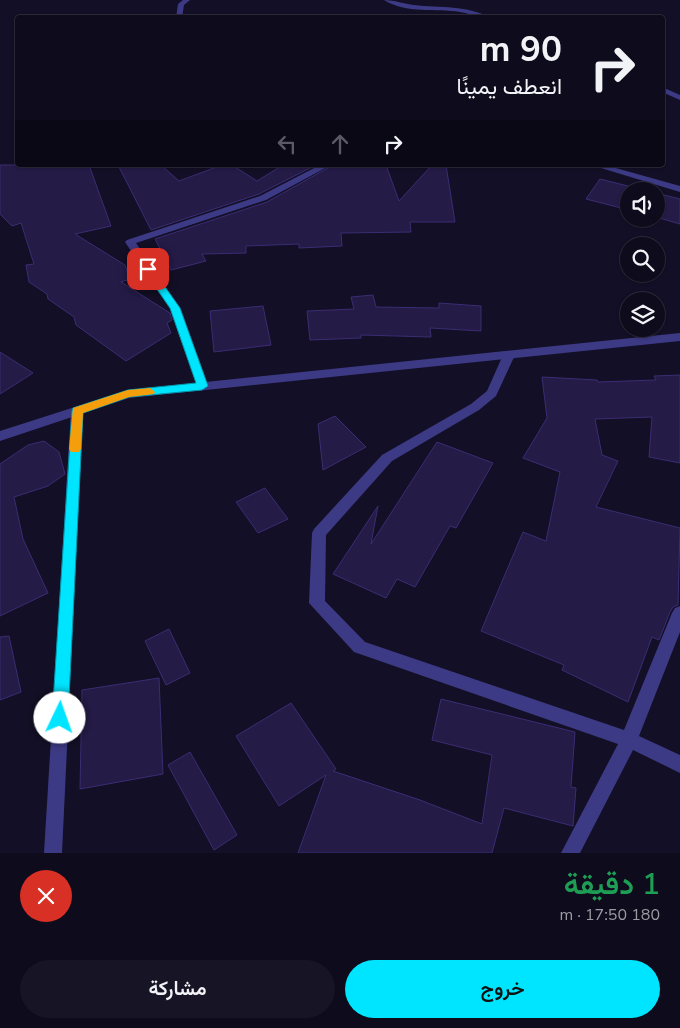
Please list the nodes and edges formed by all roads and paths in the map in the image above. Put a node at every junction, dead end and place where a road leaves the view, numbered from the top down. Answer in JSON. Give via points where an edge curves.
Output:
{"nodes":[{"id":1,"x":187,"y":0,"type":"edge"},
{"id":2,"x":387,"y":0,"type":"edge"},
{"id":3,"x":453,"y":0,"type":"edge"},
{"id":4,"x":461,"y":10,"type":"junction"},
{"id":5,"x":179,"y":15,"type":"edge"},
{"id":6,"x":478,"y":15,"type":"edge"},
{"id":7,"x":665,"y":90,"type":"edge"},
{"id":8,"x":680,"y":98,"type":"edge"},
{"id":9,"x":323,"y":167,"type":"edge"},
{"id":10,"x":602,"y":167,"type":"edge"},
{"id":11,"x":680,"y":189,"type":"edge"},
{"id":12,"x":680,"y":337,"type":"edge"},
{"id":13,"x":509,"y":355,"type":"junction"},
{"id":14,"x":202,"y":386,"type":"junction"},
{"id":15,"x":77,"y":411,"type":"junction"},
{"id":16,"x":0,"y":436,"type":"edge"},
{"id":17,"x":680,"y":613,"type":"edge"},
{"id":18,"x":629,"y":740,"type":"junction"},
{"id":19,"x":680,"y":764,"type":"edge"},
{"id":20,"x":52,"y":853,"type":"edge"},
{"id":21,"x":570,"y":853,"type":"edge"}],
"edges":[{"from":1,"to":5,"type":"street","via":[[181,4]]},
{"from":2,"to":4,"type":"street","via":[[412,7]]},
{"from":3,"to":4,"type":"street"},
{"from":4,"to":6,"type":"street"},
{"from":7,"to":8,"type":"street"},
{"from":9,"to":14,"type":"street","via":[[263,198],[130,242],[175,308]]},
{"from":10,"to":11,"type":"street"},
{"from":12,"to":13,"type":"street"},
{"from":13,"to":14,"type":"street"},
{"from":13,"to":18,"type":"street","via":[[492,393],[475,407],[387,458],[319,533],[318,603],[360,647]]},
{"from":14,"to":15,"type":"street","via":[[128,394]]},
{"from":15,"to":16,"type":"street"},
{"from":15,"to":20,"type":"street"},
{"from":17,"to":18,"type":"street"},
{"from":18,"to":19,"type":"street"},
{"from":18,"to":21,"type":"street"}]}
